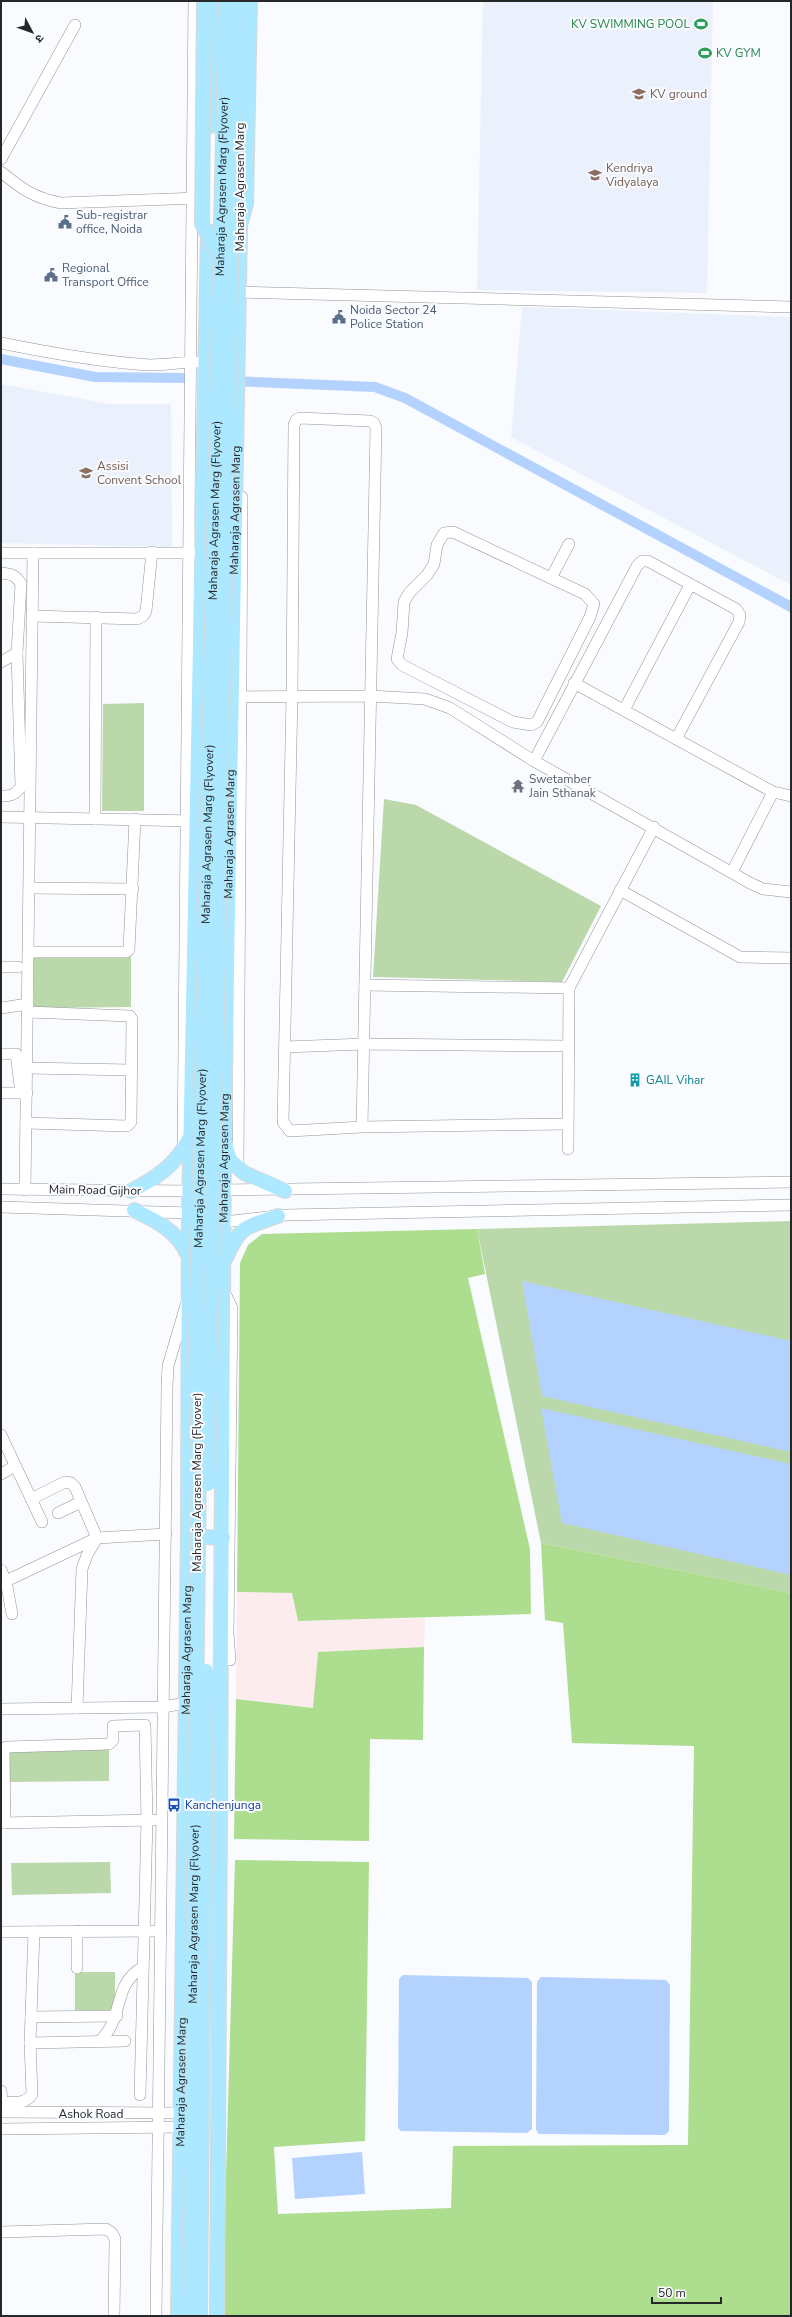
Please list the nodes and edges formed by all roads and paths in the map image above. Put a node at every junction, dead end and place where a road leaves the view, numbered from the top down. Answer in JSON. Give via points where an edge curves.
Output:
{"nodes":[{"id":1,"x":194,"y":1,"type":"edge"},
{"id":2,"x":204,"y":1,"type":"edge"},
{"id":3,"x":212,"y":1,"type":"edge"},
{"id":4,"x":226,"y":1,"type":"edge"},
{"id":5,"x":236,"y":1,"type":"edge"},
{"id":6,"x":240,"y":1,"type":"edge"},
{"id":7,"x":250,"y":1,"type":"edge"},
{"id":8,"x":75,"y":25,"type":"dead end"},
{"id":9,"x":1,"y":159,"type":"edge"},
{"id":10,"x":1,"y":172,"type":"edge"},
{"id":11,"x":192,"y":198,"type":"junction"},
{"id":12,"x":208,"y":198,"type":"junction"},
{"id":13,"x":225,"y":258,"type":"junction"},
{"id":14,"x":239,"y":292,"type":"junction"},
{"id":15,"x":791,"y":307,"type":"edge"},
{"id":16,"x":1,"y":343,"type":"edge"},
{"id":17,"x":191,"y":362,"type":"junction"},
{"id":18,"x":205,"y":363,"type":"junction"},
{"id":19,"x":236,"y":419,"type":"junction"},
{"id":20,"x":569,"y":544,"type":"dead end"},
{"id":21,"x":152,"y":552,"type":"junction"},
{"id":22,"x":1,"y":553,"type":"edge"},
{"id":23,"x":33,"y":553,"type":"junction"},
{"id":24,"x":196,"y":553,"type":"junction"},
{"id":25,"x":1,"y":574,"type":"edge"},
{"id":26,"x":551,"y":578,"type":"junction"},
{"id":27,"x":690,"y":585,"type":"junction"},
{"id":28,"x":32,"y":616,"type":"junction"},
{"id":29,"x":96,"y":617,"type":"junction"},
{"id":30,"x":201,"y":621,"type":"junction"},
{"id":31,"x":233,"y":621,"type":"junction"},
{"id":32,"x":17,"y":653,"type":"junction"},
{"id":33,"x":1,"y":662,"type":"edge"},
{"id":34,"x":574,"y":683,"type":"junction"},
{"id":35,"x":456,"y":692,"type":"junction"},
{"id":36,"x":292,"y":696,"type":"junction"},
{"id":37,"x":370,"y":696,"type":"junction"},
{"id":38,"x":236,"y":697,"type":"junction"},
{"id":39,"x":449,"y":708,"type":"junction"},
{"id":40,"x":624,"y":710,"type":"junction"},
{"id":41,"x":676,"y":739,"type":"junction"},
{"id":42,"x":534,"y":762,"type":"junction"},
{"id":43,"x":773,"y":792,"type":"junction"},
{"id":44,"x":1,"y":796,"type":"edge"},
{"id":45,"x":791,"y":796,"type":"edge"},
{"id":46,"x":1,"y":817,"type":"edge"},
{"id":47,"x":31,"y":817,"type":"junction"},
{"id":48,"x":95,"y":818,"type":"junction"},
{"id":49,"x":135,"y":819,"type":"junction"},
{"id":50,"x":192,"y":821,"type":"junction"},
{"id":51,"x":654,"y":827,"type":"junction"},
{"id":52,"x":732,"y":872,"type":"junction"},
{"id":53,"x":30,"y":888,"type":"junction"},
{"id":54,"x":133,"y":889,"type":"junction"},
{"id":55,"x":620,"y":890,"type":"junction"},
{"id":56,"x":791,"y":892,"type":"edge"},
{"id":57,"x":29,"y":952,"type":"junction"},
{"id":58,"x":791,"y":958,"type":"edge"},
{"id":59,"x":226,"y":959,"type":"junction"},
{"id":60,"x":194,"y":960,"type":"junction"},
{"id":61,"x":1,"y":967,"type":"edge"},
{"id":62,"x":18,"y":968,"type":"dead end"},
{"id":63,"x":365,"y":985,"type":"junction"},
{"id":64,"x":569,"y":988,"type":"junction"},
{"id":65,"x":2,"y":1008,"type":"edge"},
{"id":66,"x":28,"y":1008,"type":"junction"},
{"id":67,"x":364,"y":1044,"type":"junction"},
{"id":68,"x":568,"y":1046,"type":"junction"},
{"id":69,"x":285,"y":1047,"type":"junction"},
{"id":70,"x":1,"y":1054,"type":"edge"},
{"id":71,"x":27,"y":1068,"type":"junction"},
{"id":72,"x":130,"y":1070,"type":"junction"},
{"id":73,"x":1,"y":1092,"type":"edge"},
{"id":74,"x":24,"y":1093,"type":"junction"},
{"id":75,"x":26,"y":1123,"type":"junction"},
{"id":76,"x":567,"y":1124,"type":"junction"},
{"id":77,"x":362,"y":1127,"type":"junction"},
{"id":78,"x":191,"y":1135,"type":"junction"},
{"id":79,"x":224,"y":1137,"type":"junction"},
{"id":80,"x":568,"y":1149,"type":"dead end"},
{"id":81,"x":182,"y":1152,"type":"junction"},
{"id":82,"x":238,"y":1167,"type":"junction"},
{"id":83,"x":791,"y":1182,"type":"edge"},
{"id":84,"x":1,"y":1189,"type":"edge"},
{"id":85,"x":25,"y":1190,"type":"junction"},
{"id":86,"x":224,"y":1190,"type":"junction"},
{"id":87,"x":132,"y":1191,"type":"junction"},
{"id":88,"x":190,"y":1191,"type":"junction"},
{"id":89,"x":285,"y":1191,"type":"junction"},
{"id":90,"x":791,"y":1205,"type":"edge"},
{"id":91,"x":1,"y":1207,"type":"edge"},
{"id":92,"x":134,"y":1210,"type":"junction"},
{"id":93,"x":189,"y":1213,"type":"junction"},
{"id":94,"x":278,"y":1216,"type":"junction"},
{"id":95,"x":224,"y":1222,"type":"junction"},
{"id":96,"x":189,"y":1255,"type":"junction"},
{"id":97,"x":223,"y":1266,"type":"junction"},
{"id":98,"x":223,"y":1289,"type":"junction"},
{"id":99,"x":189,"y":1294,"type":"junction"},
{"id":100,"x":1,"y":1434,"type":"edge"},
{"id":101,"x":15,"y":1466,"type":"junction"},
{"id":102,"x":1,"y":1474,"type":"edge"},
{"id":103,"x":31,"y":1499,"type":"junction"},
{"id":104,"x":81,"y":1502,"type":"junction"},
{"id":105,"x":58,"y":1513,"type":"dead end"},
{"id":106,"x":42,"y":1522,"type":"dead end"},
{"id":107,"x":166,"y":1534,"type":"junction"},
{"id":108,"x":188,"y":1536,"type":"junction"},
{"id":109,"x":98,"y":1538,"type":"junction"},
{"id":110,"x":223,"y":1538,"type":"junction"},
{"id":111,"x":1,"y":1570,"type":"edge"},
{"id":112,"x":6,"y":1581,"type":"junction"},
{"id":113,"x":12,"y":1614,"type":"dead end"},
{"id":114,"x":230,"y":1660,"type":"dead end"},
{"id":115,"x":227,"y":1684,"type":"dead end"},
{"id":116,"x":186,"y":1703,"type":"junction"},
{"id":117,"x":164,"y":1707,"type":"junction"},
{"id":118,"x":77,"y":1708,"type":"junction"},
{"id":119,"x":1,"y":1709,"type":"edge"},
{"id":120,"x":184,"y":1815,"type":"junction"},
{"id":121,"x":220,"y":1816,"type":"junction"},
{"id":122,"x":162,"y":1819,"type":"junction"},
{"id":123,"x":147,"y":1820,"type":"junction"},
{"id":124,"x":3,"y":1823,"type":"edge"},
{"id":125,"x":76,"y":1931,"type":"junction"},
{"id":126,"x":144,"y":1931,"type":"junction"},
{"id":127,"x":161,"y":1931,"type":"junction"},
{"id":128,"x":1,"y":1932,"type":"edge"},
{"id":129,"x":34,"y":1932,"type":"junction"},
{"id":130,"x":143,"y":1967,"type":"junction"},
{"id":131,"x":77,"y":1968,"type":"dead end"},
{"id":132,"x":116,"y":2016,"type":"junction"},
{"id":133,"x":31,"y":2017,"type":"junction"},
{"id":134,"x":125,"y":2041,"type":"dead end"},
{"id":135,"x":100,"y":2042,"type":"junction"},
{"id":136,"x":30,"y":2043,"type":"junction"},
{"id":137,"x":1,"y":2091,"type":"edge"},
{"id":138,"x":140,"y":2095,"type":"dead end"},
{"id":139,"x":1,"y":2106,"type":"edge"},
{"id":140,"x":181,"y":2113,"type":"junction"},
{"id":141,"x":158,"y":2114,"type":"junction"},
{"id":142,"x":158,"y":2127,"type":"junction"},
{"id":143,"x":180,"y":2127,"type":"junction"},
{"id":144,"x":1,"y":2129,"type":"edge"},
{"id":145,"x":1,"y":2232,"type":"edge"},
{"id":146,"x":114,"y":2316,"type":"edge"},
{"id":147,"x":156,"y":2316,"type":"edge"},
{"id":148,"x":178,"y":2316,"type":"edge"},
{"id":149,"x":190,"y":2316,"type":"edge"},
{"id":150,"x":200,"y":2316,"type":"edge"},
{"id":151,"x":219,"y":2316,"type":"edge"}],
"edges":[{"from":1,"to":11,"type":"street"},
{"from":2,"to":13,"type":"main road","bridge":true,"via":[[202,224]]},
{"from":3,"to":12,"type":"main road","name":"Maharaja Agrasen Marg"},
{"from":4,"to":13,"type":"main road","name":"Maharaja Agrasen Marg (Flyover)","bridge":true},
{"from":5,"to":13,"type":"main road","name":"Maharaja Agrasen Marg (Flyover)","bridge":true},
{"from":6,"to":14,"type":"main road","name":"Maharaja Agrasen Marg"},
{"from":7,"to":13,"type":"main road","bridge":true,"via":[[246,204]]},
{"from":8,"to":9,"type":"street"},
{"from":10,"to":11,"type":"street","via":[[42,200],[61,203]]},
{"from":11,"to":12,"type":"street"},
{"from":11,"to":17,"type":"street"},
{"from":12,"to":18,"type":"main road","name":"Maharaja Agrasen Marg"},
{"from":13,"to":149,"type":"main road","name":"Maharaja Agrasen Marg (Flyover)","bridge":true,"via":[[196,1323],[199,1464]]},
{"from":13,"to":150,"type":"main road","name":"Maharaja Agrasen Marg (Flyover)","bridge":true,"via":[[207,1568]]},
{"from":14,"to":15,"type":"street"},
{"from":14,"to":19,"type":"main road","name":"Maharaja Agrasen Marg"},
{"from":16,"to":17,"type":"street","via":[[87,359],[131,364]]},
{"from":17,"to":18,"type":"street"},
{"from":17,"to":24,"type":"street"},
{"from":18,"to":24,"type":"main road","name":"Maharaja Agrasen Marg"},
{"from":19,"to":31,"type":"main road","name":"Maharaja Agrasen Marg"},
{"from":19,"to":38,"type":"street","via":[[242,436]]},
{"from":20,"to":26,"type":"street"},
{"from":21,"to":23,"type":"street"},
{"from":21,"to":24,"type":"street"},
{"from":21,"to":29,"type":"street","via":[[146,611],[143,616],[137,619]]},
{"from":22,"to":23,"type":"street"},
{"from":23,"to":28,"type":"street"},
{"from":24,"to":30,"type":"main road","name":"Maharaja Agrasen Marg"},
{"from":24,"to":50,"type":"street"},
{"from":25,"to":32,"type":"street","via":[[12,574],[21,584]]},
{"from":26,"to":35,"type":"street","via":[[585,594],[594,604],[593,611],[537,722],[531,725],[513,722]]},
{"from":26,"to":35,"type":"street","via":[[453,532],[444,533],[437,545],[434,564],[427,575],[409,592],[404,602],[402,634],[396,659],[402,665]]},
{"from":27,"to":34,"type":"street","via":[[648,561],[642,561]]},
{"from":27,"to":40,"type":"street"},
{"from":27,"to":41,"type":"street","via":[[740,614],[739,622]]},
{"from":28,"to":29,"type":"street"},
{"from":28,"to":47,"type":"street"},
{"from":29,"to":48,"type":"street"},
{"from":30,"to":31,"type":"main road"},
{"from":30,"to":50,"type":"main road","name":"Maharaja Agrasen Marg"},
{"from":31,"to":38,"type":"main road","name":"Maharaja Agrasen Marg"},
{"from":32,"to":33,"type":"street"},
{"from":32,"to":44,"type":"street","via":[[21,786],[16,793]]},
{"from":34,"to":40,"type":"street"},
{"from":34,"to":42,"type":"street"},
{"from":35,"to":39,"type":"street"},
{"from":36,"to":37,"type":"street"},
{"from":36,"to":37,"type":"street","via":[[294,425],[300,418],[370,421],[376,428]]},
{"from":36,"to":38,"type":"street"},
{"from":36,"to":69,"type":"street"},
{"from":37,"to":39,"type":"street","via":[[425,699]]},
{"from":37,"to":63,"type":"street"},
{"from":38,"to":59,"type":"main road","name":"Maharaja Agrasen Marg"},
{"from":38,"to":82,"type":"street"},
{"from":39,"to":42,"type":"street"},
{"from":40,"to":41,"type":"street"},
{"from":41,"to":43,"type":"street"},
{"from":42,"to":51,"type":"street"},
{"from":43,"to":45,"type":"street"},
{"from":43,"to":52,"type":"street"},
{"from":46,"to":47,"type":"street"},
{"from":47,"to":48,"type":"street"},
{"from":47,"to":53,"type":"street"},
{"from":48,"to":49,"type":"street"},
{"from":49,"to":50,"type":"street"},
{"from":49,"to":54,"type":"street"},
{"from":50,"to":60,"type":"main road","name":"Maharaja Agrasen Marg"},
{"from":50,"to":81,"type":"street"},
{"from":51,"to":52,"type":"street"},
{"from":51,"to":55,"type":"street"},
{"from":52,"to":56,"type":"street","via":[[763,889]]},
{"from":53,"to":54,"type":"street"},
{"from":53,"to":57,"type":"street"},
{"from":54,"to":57,"type":"street","via":[[129,950]]},
{"from":55,"to":58,"type":"street","via":[[740,956]]},
{"from":55,"to":64,"type":"street"},
{"from":57,"to":66,"type":"street"},
{"from":59,"to":60,"type":"main road"},
{"from":59,"to":79,"type":"main road","name":"Maharaja Agrasen Marg"},
{"from":60,"to":78,"type":"main road","name":"Maharaja Agrasen Marg"},
{"from":61,"to":62,"type":"street"},
{"from":63,"to":64,"type":"street"},
{"from":63,"to":67,"type":"street"},
{"from":64,"to":68,"type":"street"},
{"from":65,"to":66,"type":"street"},
{"from":66,"to":71,"type":"street"},
{"from":66,"to":72,"type":"street","via":[[130,1016]]},
{"from":67,"to":68,"type":"street"},
{"from":67,"to":69,"type":"street"},
{"from":67,"to":77,"type":"street"},
{"from":68,"to":76,"type":"street"},
{"from":69,"to":77,"type":"street","via":[[285,1127],[290,1131]]},
{"from":70,"to":74,"type":"street","via":[[16,1054]]},
{"from":71,"to":72,"type":"street"},
{"from":71,"to":74,"type":"street"},
{"from":72,"to":75,"type":"street","via":[[131,1122],[128,1126]]},
{"from":73,"to":74,"type":"street"},
{"from":74,"to":75,"type":"street"},
{"from":75,"to":85,"type":"street"},
{"from":76,"to":77,"type":"street"},
{"from":76,"to":80,"type":"street"},
{"from":78,"to":81,"type":"main road"},
{"from":78,"to":88,"type":"main road","name":"Maharaja Agrasen Marg"},
{"from":79,"to":82,"type":"main road","via":[[230,1160]]},
{"from":79,"to":86,"type":"main road","name":"Maharaja Agrasen Marg"},
{"from":81,"to":87,"type":"main road","via":[[158,1177]]},
{"from":82,"to":89,"type":"main road","via":[[244,1174]]},
{"from":83,"to":89,"type":"street"},
{"from":84,"to":85,"type":"street","name":"Main Road Gijhor"},
{"from":85,"to":87,"type":"street","name":"Main Road Gijhor"},
{"from":86,"to":89,"type":"street"},
{"from":86,"to":95,"type":"main road","name":"Maharaja Agrasen Marg"},
{"from":87,"to":88,"type":"street","name":"Main Road Gijhor"},
{"from":88,"to":93,"type":"main road","name":"Maharaja Agrasen Marg"},
{"from":90,"to":94,"type":"street"},
{"from":91,"to":92,"type":"street","name":"Main Road Gijhor"},
{"from":92,"to":93,"type":"street","name":"Main Road Gijhor"},
{"from":92,"to":96,"type":"main road","via":[[175,1235]]},
{"from":93,"to":96,"type":"main road","name":"Maharaja Agrasen Marg"},
{"from":94,"to":95,"type":"street"},
{"from":94,"to":97,"type":"main road","via":[[246,1227],[238,1234]]},
{"from":95,"to":97,"type":"main road","name":"Maharaja Agrasen Marg"},
{"from":96,"to":99,"type":"main road","name":"Maharaja Agrasen Marg"},
{"from":97,"to":98,"type":"main road","name":"Maharaja Agrasen Marg"},
{"from":98,"to":110,"type":"main road","name":"Maharaja Agrasen Marg"},
{"from":98,"to":114,"type":"street","via":[[232,1308],[228,1633]]},
{"from":99,"to":107,"type":"street","via":[[168,1366]]},
{"from":99,"to":108,"type":"main road","name":"Maharaja Agrasen Marg"},
{"from":100,"to":101,"type":"street"},
{"from":101,"to":102,"type":"street"},
{"from":101,"to":103,"type":"street"},
{"from":103,"to":104,"type":"street","via":[[65,1482],[75,1487]]},
{"from":103,"to":106,"type":"street"},
{"from":104,"to":105,"type":"street"},
{"from":104,"to":109,"type":"street"},
{"from":107,"to":109,"type":"street"},
{"from":107,"to":117,"type":"street"},
{"from":108,"to":110,"type":"main road"},
{"from":108,"to":116,"type":"main road","name":"Maharaja Agrasen Marg"},
{"from":109,"to":112,"type":"street"},
{"from":109,"to":118,"type":"street","via":[[82,1569]]},
{"from":110,"to":121,"type":"main road","name":"Maharaja Agrasen Marg"},
{"from":111,"to":112,"type":"street"},
{"from":112,"to":113,"type":"street"},
{"from":115,"to":151,"type":"street"},
{"from":116,"to":117,"type":"street"},
{"from":116,"to":120,"type":"main road","name":"Maharaja Agrasen Marg"},
{"from":117,"to":118,"type":"street"},
{"from":117,"to":122,"type":"street"},
{"from":118,"to":119,"type":"street"},
{"from":120,"to":121,"type":"main road"},
{"from":120,"to":140,"type":"main road","name":"Maharaja Agrasen Marg"},
{"from":121,"to":151,"type":"main road","name":"Maharaja Agrasen Marg"},
{"from":122,"to":123,"type":"street"},
{"from":122,"to":127,"type":"street"},
{"from":123,"to":124,"type":"street"},
{"from":123,"to":124,"type":"street","via":[[146,1727],[143,1724],[113,1726],[113,1740],[109,1744],[6,1747]]},
{"from":123,"to":126,"type":"street"},
{"from":125,"to":126,"type":"street"},
{"from":125,"to":129,"type":"street"},
{"from":125,"to":131,"type":"street"},
{"from":126,"to":127,"type":"street"},
{"from":126,"to":130,"type":"street"},
{"from":127,"to":141,"type":"street"},
{"from":128,"to":129,"type":"street"},
{"from":129,"to":133,"type":"street"},
{"from":130,"to":132,"type":"street","via":[[131,1976],[124,1986]]},
{"from":130,"to":138,"type":"street"},
{"from":132,"to":133,"type":"street"},
{"from":132,"to":135,"type":"street","via":[[112,2027]]},
{"from":133,"to":136,"type":"street"},
{"from":134,"to":135,"type":"street"},
{"from":135,"to":136,"type":"street"},
{"from":136,"to":139,"type":"street","via":[[32,2094],[29,2100]]},
{"from":137,"to":139,"type":"street"},
{"from":139,"to":141,"type":"street","name":"Ashok Road"},
{"from":140,"to":141,"type":"street","name":"Ashok Road"},
{"from":140,"to":143,"type":"main road","name":"Maharaja Agrasen Marg"},
{"from":141,"to":142,"type":"street"},
{"from":142,"to":143,"type":"street","name":"Ashok Road"},
{"from":142,"to":144,"type":"street","name":"Ashok Road"},
{"from":142,"to":147,"type":"street"},
{"from":143,"to":148,"type":"main road","name":"Maharaja Agrasen Marg"},
{"from":145,"to":146,"type":"street","via":[[106,2229],[112,2233],[115,2239]]}]}
